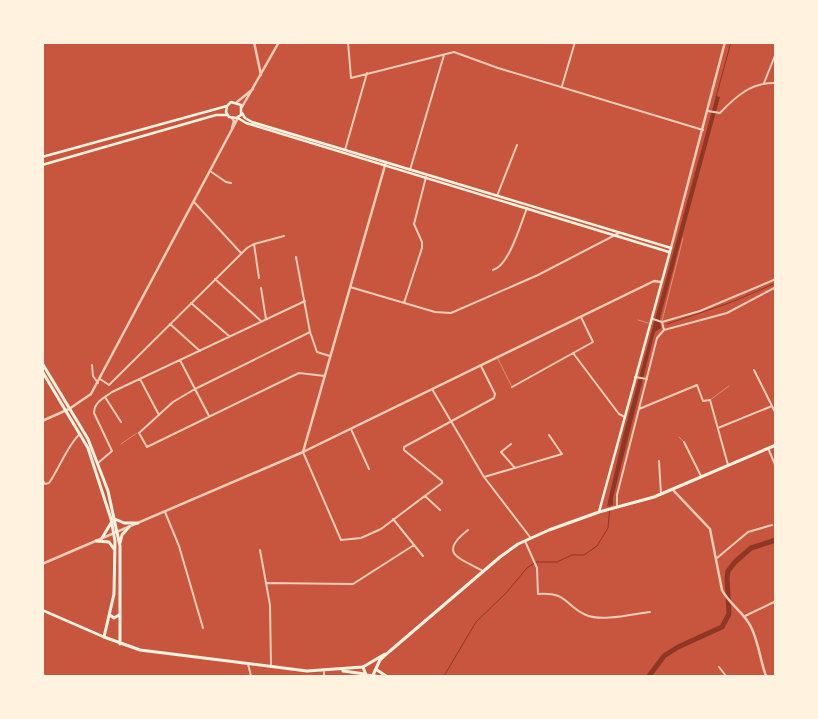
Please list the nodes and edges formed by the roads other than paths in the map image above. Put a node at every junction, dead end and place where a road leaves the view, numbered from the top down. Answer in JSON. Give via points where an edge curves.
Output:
{"nodes":[{"id":1,"x":254,"y":42,"type":"edge"},
{"id":2,"x":279,"y":42,"type":"edge"},
{"id":3,"x":348,"y":42,"type":"edge"},
{"id":4,"x":575,"y":42,"type":"edge"},
{"id":5,"x":725,"y":42,"type":"edge"},
{"id":6,"x":776,"y":53,"type":"edge"},
{"id":7,"x":444,"y":54,"type":"junction"},
{"id":8,"x":368,"y":73,"type":"junction"},
{"id":9,"x":262,"y":76,"type":"junction"},
{"id":10,"x":764,"y":83,"type":"junction"},
{"id":11,"x":776,"y":83,"type":"edge"},
{"id":12,"x":257,"y":84,"type":"junction"},
{"id":13,"x":562,"y":86,"type":"junction"},
{"id":14,"x":237,"y":102,"type":"junction"},
{"id":15,"x":227,"y":106,"type":"junction"},
{"id":16,"x":242,"y":108,"type":"junction"},
{"id":17,"x":708,"y":111,"type":"junction"},
{"id":18,"x":242,"y":113,"type":"junction"},
{"id":19,"x":227,"y":115,"type":"junction"},
{"id":20,"x":232,"y":118,"type":"junction"},
{"id":21,"x":238,"y":118,"type":"junction"},
{"id":22,"x":703,"y":130,"type":"junction"},
{"id":23,"x":229,"y":136,"type":"junction"},
{"id":24,"x":517,"y":145,"type":"dead end"},
{"id":25,"x":345,"y":150,"type":"junction"},
{"id":26,"x":42,"y":157,"type":"edge"},
{"id":27,"x":385,"y":164,"type":"junction"},
{"id":28,"x":42,"y":165,"type":"edge"},
{"id":29,"x":410,"y":170,"type":"junction"},
{"id":30,"x":210,"y":172,"type":"junction"},
{"id":31,"x":426,"y":176,"type":"junction"},
{"id":32,"x":231,"y":183,"type":"dead end"},
{"id":33,"x":497,"y":196,"type":"junction"},
{"id":34,"x":194,"y":202,"type":"junction"},
{"id":35,"x":527,"y":207,"type":"junction"},
{"id":36,"x":619,"y":233,"type":"junction"},
{"id":37,"x":615,"y":235,"type":"junction"},
{"id":38,"x":284,"y":236,"type":"dead end"},
{"id":39,"x":683,"y":238,"type":"dead end"},
{"id":40,"x":254,"y":244,"type":"junction"},
{"id":41,"x":670,"y":248,"type":"junction"},
{"id":42,"x":669,"y":252,"type":"junction"},
{"id":43,"x":242,"y":254,"type":"junction"},
{"id":44,"x":296,"y":257,"type":"dead end"},
{"id":45,"x":493,"y":270,"type":"dead end"},
{"id":46,"x":259,"y":278,"type":"dead end"},
{"id":47,"x":215,"y":279,"type":"junction"},
{"id":48,"x":776,"y":279,"type":"edge"},
{"id":49,"x":662,"y":282,"type":"junction"},
{"id":50,"x":350,"y":287,"type":"junction"},
{"id":51,"x":776,"y":287,"type":"edge"},
{"id":52,"x":261,"y":288,"type":"dead end"},
{"id":53,"x":305,"y":301,"type":"junction"},
{"id":54,"x":191,"y":303,"type":"junction"},
{"id":55,"x":404,"y":303,"type":"junction"},
{"id":56,"x":581,"y":317,"type":"junction"},
{"id":57,"x":266,"y":319,"type":"junction"},
{"id":58,"x":653,"y":319,"type":"junction"},
{"id":59,"x":638,"y":320,"type":"dead end"},
{"id":60,"x":261,"y":321,"type":"junction"},
{"id":61,"x":661,"y":321,"type":"junction"},
{"id":62,"x":650,"y":323,"type":"junction"},
{"id":63,"x":170,"y":324,"type":"junction"},
{"id":64,"x":664,"y":330,"type":"junction"},
{"id":65,"x":310,"y":332,"type":"junction"},
{"id":66,"x":230,"y":336,"type":"junction"},
{"id":67,"x":200,"y":351,"type":"junction"},
{"id":68,"x":573,"y":353,"type":"junction"},
{"id":69,"x":330,"y":356,"type":"junction"},
{"id":70,"x":497,"y":358,"type":"junction"},
{"id":71,"x":180,"y":360,"type":"junction"},
{"id":72,"x":42,"y":363,"type":"edge"},
{"id":73,"x":92,"y":365,"type":"dead end"},
{"id":74,"x":480,"y":366,"type":"junction"},
{"id":75,"x":754,"y":370,"type":"dead end"},
{"id":76,"x":42,"y":371,"type":"edge"},
{"id":77,"x":324,"y":376,"type":"junction"},
{"id":78,"x":637,"y":378,"type":"junction"},
{"id":79,"x":100,"y":379,"type":"junction"},
{"id":80,"x":140,"y":379,"type":"junction"},
{"id":81,"x":645,"y":379,"type":"junction"},
{"id":82,"x":98,"y":382,"type":"junction"},
{"id":83,"x":109,"y":385,"type":"junction"},
{"id":84,"x":729,"y":386,"type":"dead end"},
{"id":85,"x":512,"y":387,"type":"joint"},
{"id":86,"x":195,"y":389,"type":"junction"},
{"id":87,"x":432,"y":389,"type":"junction"},
{"id":88,"x":112,"y":392,"type":"junction"},
{"id":89,"x":105,"y":397,"type":"junction"},
{"id":90,"x":710,"y":400,"type":"junction"},
{"id":91,"x":772,"y":406,"type":"junction"},
{"id":92,"x":639,"y":409,"type":"junction"},
{"id":93,"x":67,"y":410,"type":"junction"},
{"id":94,"x":776,"y":414,"type":"edge"},
{"id":95,"x":158,"y":415,"type":"junction"},
{"id":96,"x":209,"y":417,"type":"junction"},
{"id":97,"x":625,"y":418,"type":"junction"},
{"id":98,"x":42,"y":421,"type":"edge"},
{"id":99,"x":121,"y":422,"type":"dead end"},
{"id":100,"x":450,"y":422,"type":"junction"},
{"id":101,"x":718,"y":428,"type":"junction"},
{"id":102,"x":351,"y":429,"type":"junction"},
{"id":103,"x":139,"y":432,"type":"junction"},
{"id":104,"x":80,"y":434,"type":"junction"},
{"id":105,"x":549,"y":435,"type":"dead end"},
{"id":106,"x":679,"y":437,"type":"dead end"},
{"id":107,"x":684,"y":442,"type":"joint"},
{"id":108,"x":121,"y":444,"type":"dead end"},
{"id":109,"x":511,"y":444,"type":"dead end"},
{"id":110,"x":776,"y":445,"type":"edge"},
{"id":111,"x":768,"y":448,"type":"junction"},
{"id":112,"x":303,"y":452,"type":"junction"},
{"id":113,"x":659,"y":461,"type":"dead end"},
{"id":114,"x":98,"y":463,"type":"junction"},
{"id":115,"x":728,"y":464,"type":"junction"},
{"id":116,"x":776,"y":467,"type":"edge"},
{"id":117,"x":369,"y":468,"type":"dead end"},
{"id":118,"x":514,"y":468,"type":"junction"},
{"id":119,"x":484,"y":476,"type":"junction"},
{"id":120,"x":701,"y":476,"type":"junction"},
{"id":121,"x":42,"y":479,"type":"edge"},
{"id":122,"x":673,"y":490,"type":"junction"},
{"id":123,"x":662,"y":494,"type":"junction"},
{"id":124,"x":425,"y":496,"type":"junction"},
{"id":125,"x":618,"y":508,"type":"junction"},
{"id":126,"x":440,"y":510,"type":"dead end"},
{"id":127,"x":164,"y":511,"type":"junction"},
{"id":128,"x":599,"y":512,"type":"junction"},
{"id":129,"x":113,"y":519,"type":"junction"},
{"id":130,"x":392,"y":519,"type":"junction"},
{"id":131,"x":138,"y":523,"type":"junction"},
{"id":132,"x":772,"y":525,"type":"dead end"},
{"id":133,"x":129,"y":527,"type":"junction"},
{"id":134,"x":468,"y":530,"type":"dead end"},
{"id":135,"x":116,"y":532,"type":"junction"},
{"id":136,"x":102,"y":538,"type":"junction"},
{"id":137,"x":530,"y":538,"type":"junction"},
{"id":138,"x":96,"y":541,"type":"junction"},
{"id":139,"x":525,"y":541,"type":"junction"},
{"id":140,"x":414,"y":545,"type":"junction"},
{"id":141,"x":120,"y":546,"type":"junction"},
{"id":142,"x":260,"y":550,"type":"dead end"},
{"id":143,"x":115,"y":551,"type":"junction"},
{"id":144,"x":423,"y":556,"type":"dead end"},
{"id":145,"x":717,"y":558,"type":"junction"},
{"id":146,"x":42,"y":564,"type":"edge"},
{"id":147,"x":483,"y":571,"type":"junction"},
{"id":148,"x":268,"y":583,"type":"junction"},
{"id":149,"x":774,"y":602,"type":"edge"},
{"id":150,"x":776,"y":606,"type":"edge"},
{"id":151,"x":42,"y":610,"type":"edge"},
{"id":152,"x":650,"y":612,"type":"dead end"},
{"id":153,"x":110,"y":614,"type":"junction"},
{"id":154,"x":119,"y":615,"type":"junction"},
{"id":155,"x":745,"y":616,"type":"junction"},
{"id":156,"x":203,"y":628,"type":"dead end"},
{"id":157,"x":104,"y":638,"type":"junction"},
{"id":158,"x":120,"y":644,"type":"junction"},
{"id":159,"x":390,"y":651,"type":"junction"},
{"id":160,"x":369,"y":662,"type":"junction"},
{"id":161,"x":248,"y":664,"type":"junction"},
{"id":162,"x":270,"y":667,"type":"junction"},
{"id":163,"x":363,"y":667,"type":"junction"},
{"id":164,"x":719,"y":667,"type":"dead end"},
{"id":165,"x":376,"y":669,"type":"junction"},
{"id":166,"x":335,"y":670,"type":"junction"},
{"id":167,"x":324,"y":672,"type":"junction"},
{"id":168,"x":364,"y":674,"type":"junction"},
{"id":169,"x":251,"y":676,"type":"edge"},
{"id":170,"x":324,"y":676,"type":"edge"},
{"id":171,"x":374,"y":676,"type":"edge"},
{"id":172,"x":386,"y":676,"type":"edge"},
{"id":173,"x":726,"y":676,"type":"edge"},
{"id":174,"x":766,"y":676,"type":"edge"}],
"edges":[{"from":1,"to":9,"type":"street"},
{"from":2,"to":9,"type":"street"},
{"from":3,"to":8,"type":"street","via":[[351,78]]},
{"from":4,"to":13,"type":"street"},
{"from":5,"to":17,"type":"street"},
{"from":6,"to":10,"type":"street"},
{"from":7,"to":8,"type":"street"},
{"from":7,"to":13,"type":"street","via":[[454,52]]},
{"from":7,"to":29,"type":"street"},
{"from":8,"to":25,"type":"street"},
{"from":9,"to":12,"type":"street"},
{"from":10,"to":11,"type":"street"},
{"from":10,"to":17,"type":"street","via":[[738,95],[720,113]]},
{"from":12,"to":14,"type":"street"},
{"from":12,"to":16,"type":"street"},
{"from":13,"to":22,"type":"street"},
{"from":14,"to":15,"type":"main road"},
{"from":14,"to":16,"type":"main road"},
{"from":15,"to":19,"type":"main road"},
{"from":15,"to":26,"type":"main road"},
{"from":16,"to":18,"type":"main road"},
{"from":17,"to":22,"type":"street"},
{"from":18,"to":21,"type":"main road"},
{"from":18,"to":25,"type":"main road","via":[[252,122]]},
{"from":19,"to":20,"type":"main road"},
{"from":19,"to":28,"type":"main road","via":[[216,115]]},
{"from":20,"to":21,"type":"main road"},
{"from":20,"to":23,"type":"street"},
{"from":21,"to":23,"type":"street"},
{"from":21,"to":27,"type":"main road"},
{"from":22,"to":41,"type":"street"},
{"from":23,"to":30,"type":"street"},
{"from":24,"to":33,"type":"street"},
{"from":25,"to":27,"type":"main road"},
{"from":27,"to":29,"type":"main road"},
{"from":27,"to":31,"type":"main road"},
{"from":27,"to":50,"type":"street"},
{"from":29,"to":31,"type":"main road"},
{"from":30,"to":32,"type":"street"},
{"from":30,"to":34,"type":"street"},
{"from":31,"to":33,"type":"main road"},
{"from":31,"to":35,"type":"main road"},
{"from":31,"to":55,"type":"street","via":[[414,224],[422,248]]},
{"from":33,"to":35,"type":"main road"},
{"from":34,"to":43,"type":"street"},
{"from":34,"to":79,"type":"street"},
{"from":35,"to":36,"type":"main road"},
{"from":35,"to":37,"type":"main road"},
{"from":35,"to":45,"type":"street","via":[[506,258]]},
{"from":36,"to":37,"type":"street"},
{"from":36,"to":41,"type":"main road"},
{"from":37,"to":42,"type":"main road"},
{"from":37,"to":55,"type":"street","via":[[458,311],[434,312]]},
{"from":38,"to":40,"type":"street"},
{"from":39,"to":61,"type":"lane"},
{"from":40,"to":43,"type":"street"},
{"from":40,"to":46,"type":"street"},
{"from":41,"to":42,"type":"main road"},
{"from":42,"to":49,"type":"main road"},
{"from":43,"to":47,"type":"street"},
{"from":44,"to":53,"type":"street"},
{"from":47,"to":54,"type":"street"},
{"from":47,"to":60,"type":"street"},
{"from":48,"to":61,"type":"street","via":[[726,301]]},
{"from":49,"to":56,"type":"street","via":[[654,281]]},
{"from":49,"to":58,"type":"main road"},
{"from":50,"to":55,"type":"street"},
{"from":50,"to":69,"type":"street"},
{"from":51,"to":64,"type":"street","via":[[727,313]]},
{"from":52,"to":57,"type":"street"},
{"from":53,"to":57,"type":"street"},
{"from":53,"to":65,"type":"street"},
{"from":54,"to":63,"type":"street"},
{"from":54,"to":66,"type":"street"},
{"from":56,"to":68,"type":"street","via":[[594,341]]},
{"from":56,"to":70,"type":"street"},
{"from":57,"to":60,"type":"street"},
{"from":58,"to":61,"type":"street"},
{"from":58,"to":62,"type":"main road"},
{"from":59,"to":62,"type":"lane"},
{"from":60,"to":66,"type":"street"},
{"from":61,"to":64,"type":"street"},
{"from":62,"to":78,"type":"main road"},
{"from":63,"to":67,"type":"street"},
{"from":63,"to":83,"type":"street"},
{"from":64,"to":81,"type":"street","via":[[658,334]]},
{"from":65,"to":69,"type":"street","via":[[317,352]]},
{"from":65,"to":86,"type":"street"},
{"from":66,"to":67,"type":"street"},
{"from":67,"to":71,"type":"street"},
{"from":68,"to":85,"type":"street"},
{"from":68,"to":97,"type":"street"},
{"from":69,"to":77,"type":"street"},
{"from":70,"to":74,"type":"street"},
{"from":70,"to":85,"type":"lane"},
{"from":71,"to":80,"type":"street"},
{"from":71,"to":86,"type":"street"},
{"from":72,"to":93,"type":"main road"},
{"from":73,"to":82,"type":"street"},
{"from":74,"to":87,"type":"street"},
{"from":74,"to":100,"type":"street","via":[[495,396]]},
{"from":75,"to":91,"type":"street"},
{"from":76,"to":93,"type":"main road"},
{"from":77,"to":96,"type":"street","via":[[299,373]]},
{"from":77,"to":112,"type":"street"},
{"from":78,"to":81,"type":"street"},
{"from":78,"to":97,"type":"main road"},
{"from":79,"to":82,"type":"street"},
{"from":79,"to":83,"type":"street"},
{"from":80,"to":88,"type":"street"},
{"from":80,"to":95,"type":"street"},
{"from":81,"to":92,"type":"street"},
{"from":82,"to":93,"type":"street","via":[[91,394]]},
{"from":83,"to":88,"type":"street"},
{"from":84,"to":90,"type":"lane"},
{"from":86,"to":95,"type":"street"},
{"from":86,"to":96,"type":"street"},
{"from":87,"to":100,"type":"street"},
{"from":87,"to":102,"type":"street"},
{"from":88,"to":89,"type":"street"},
{"from":89,"to":99,"type":"street"},
{"from":89,"to":114,"type":"street","via":[[96,404],[94,413],[112,451]]},
{"from":90,"to":92,"type":"street","via":[[703,402],[697,386],[694,386]]},
{"from":90,"to":101,"type":"street"},
{"from":91,"to":94,"type":"street"},
{"from":91,"to":101,"type":"street"},
{"from":92,"to":125,"type":"street","via":[[617,495]]},
{"from":93,"to":98,"type":"street"},
{"from":93,"to":104,"type":"main road"},
{"from":93,"to":114,"type":"main road","via":[[88,439]]},
{"from":95,"to":103,"type":"street"},
{"from":96,"to":103,"type":"street","via":[[147,447]]},
{"from":97,"to":128,"type":"main road"},
{"from":100,"to":119,"type":"street"},
{"from":100,"to":124,"type":"street","via":[[404,447],[442,481]]},
{"from":101,"to":115,"type":"street"},
{"from":102,"to":112,"type":"street"},
{"from":102,"to":117,"type":"street"},
{"from":103,"to":108,"type":"lane"},
{"from":104,"to":121,"type":"street","via":[[49,483],[45,484]]},
{"from":104,"to":129,"type":"main road","via":[[91,454]]},
{"from":105,"to":118,"type":"street","via":[[562,454]]},
{"from":106,"to":107,"type":"lane"},
{"from":107,"to":120,"type":"street"},
{"from":109,"to":118,"type":"street","via":[[501,452]]},
{"from":110,"to":111,"type":"main road"},
{"from":111,"to":115,"type":"main road"},
{"from":111,"to":116,"type":"street"},
{"from":112,"to":127,"type":"street"},
{"from":112,"to":130,"type":"street","via":[[341,540],[372,534]]},
{"from":113,"to":123,"type":"street"},
{"from":114,"to":129,"type":"main road"},
{"from":115,"to":120,"type":"main road"},
{"from":118,"to":119,"type":"street"},
{"from":119,"to":137,"type":"street"},
{"from":120,"to":122,"type":"main road"},
{"from":122,"to":123,"type":"main road"},
{"from":122,"to":145,"type":"street","via":[[710,528]]},
{"from":123,"to":125,"type":"main road"},
{"from":124,"to":126,"type":"street"},
{"from":124,"to":130,"type":"street"},
{"from":125,"to":128,"type":"main road"},
{"from":127,"to":131,"type":"street"},
{"from":127,"to":156,"type":"street"},
{"from":128,"to":137,"type":"main road"},
{"from":129,"to":131,"type":"main road"},
{"from":129,"to":135,"type":"main road"},
{"from":129,"to":136,"type":"main road"},
{"from":130,"to":140,"type":"street"},
{"from":131,"to":133,"type":"street"},
{"from":132,"to":145,"type":"street","via":[[748,532]]},
{"from":133,"to":135,"type":"street"},
{"from":133,"to":141,"type":"main road","via":[[122,535]]},
{"from":134,"to":147,"type":"street","via":[[454,541],[452,548],[455,555]]},
{"from":135,"to":136,"type":"street"},
{"from":135,"to":141,"type":"main road"},
{"from":135,"to":143,"type":"main road"},
{"from":136,"to":138,"type":"street"},
{"from":137,"to":139,"type":"main road"},
{"from":138,"to":143,"type":"main road","via":[[109,542]]},
{"from":138,"to":146,"type":"street"},
{"from":139,"to":147,"type":"main road"},
{"from":139,"to":152,"type":"street","via":[[536,566],[538,594],[558,594],[588,616],[615,617]]},
{"from":140,"to":144,"type":"street"},
{"from":140,"to":148,"type":"street","via":[[353,584]]},
{"from":141,"to":154,"type":"main road"},
{"from":142,"to":148,"type":"street"},
{"from":143,"to":153,"type":"main road"},
{"from":145,"to":155,"type":"street","via":[[725,596]]},
{"from":147,"to":159,"type":"main road"},
{"from":148,"to":162,"type":"street"},
{"from":149,"to":150,"type":"street"},
{"from":149,"to":155,"type":"street"},
{"from":151,"to":157,"type":"main road"},
{"from":153,"to":154,"type":"main road","via":[[114,618]]},
{"from":153,"to":157,"type":"main road"},
{"from":154,"to":158,"type":"main road"},
{"from":155,"to":174,"type":"street","via":[[759,646]]},
{"from":157,"to":158,"type":"main road"},
{"from":158,"to":161,"type":"main road","via":[[140,650]]},
{"from":159,"to":160,"type":"main road"},
{"from":159,"to":165,"type":"main road"},
{"from":160,"to":163,"type":"main road"},
{"from":160,"to":165,"type":"main road"},
{"from":161,"to":162,"type":"main road"},
{"from":161,"to":169,"type":"street"},
{"from":162,"to":167,"type":"main road"},
{"from":163,"to":166,"type":"main road"},
{"from":163,"to":168,"type":"main road"},
{"from":164,"to":173,"type":"street"},
{"from":165,"to":171,"type":"main road"},
{"from":165,"to":172,"type":"main road"},
{"from":166,"to":167,"type":"main road"},
{"from":166,"to":168,"type":"main road"},
{"from":167,"to":170,"type":"street"},
{"from":168,"to":171,"type":"main road"}]}
